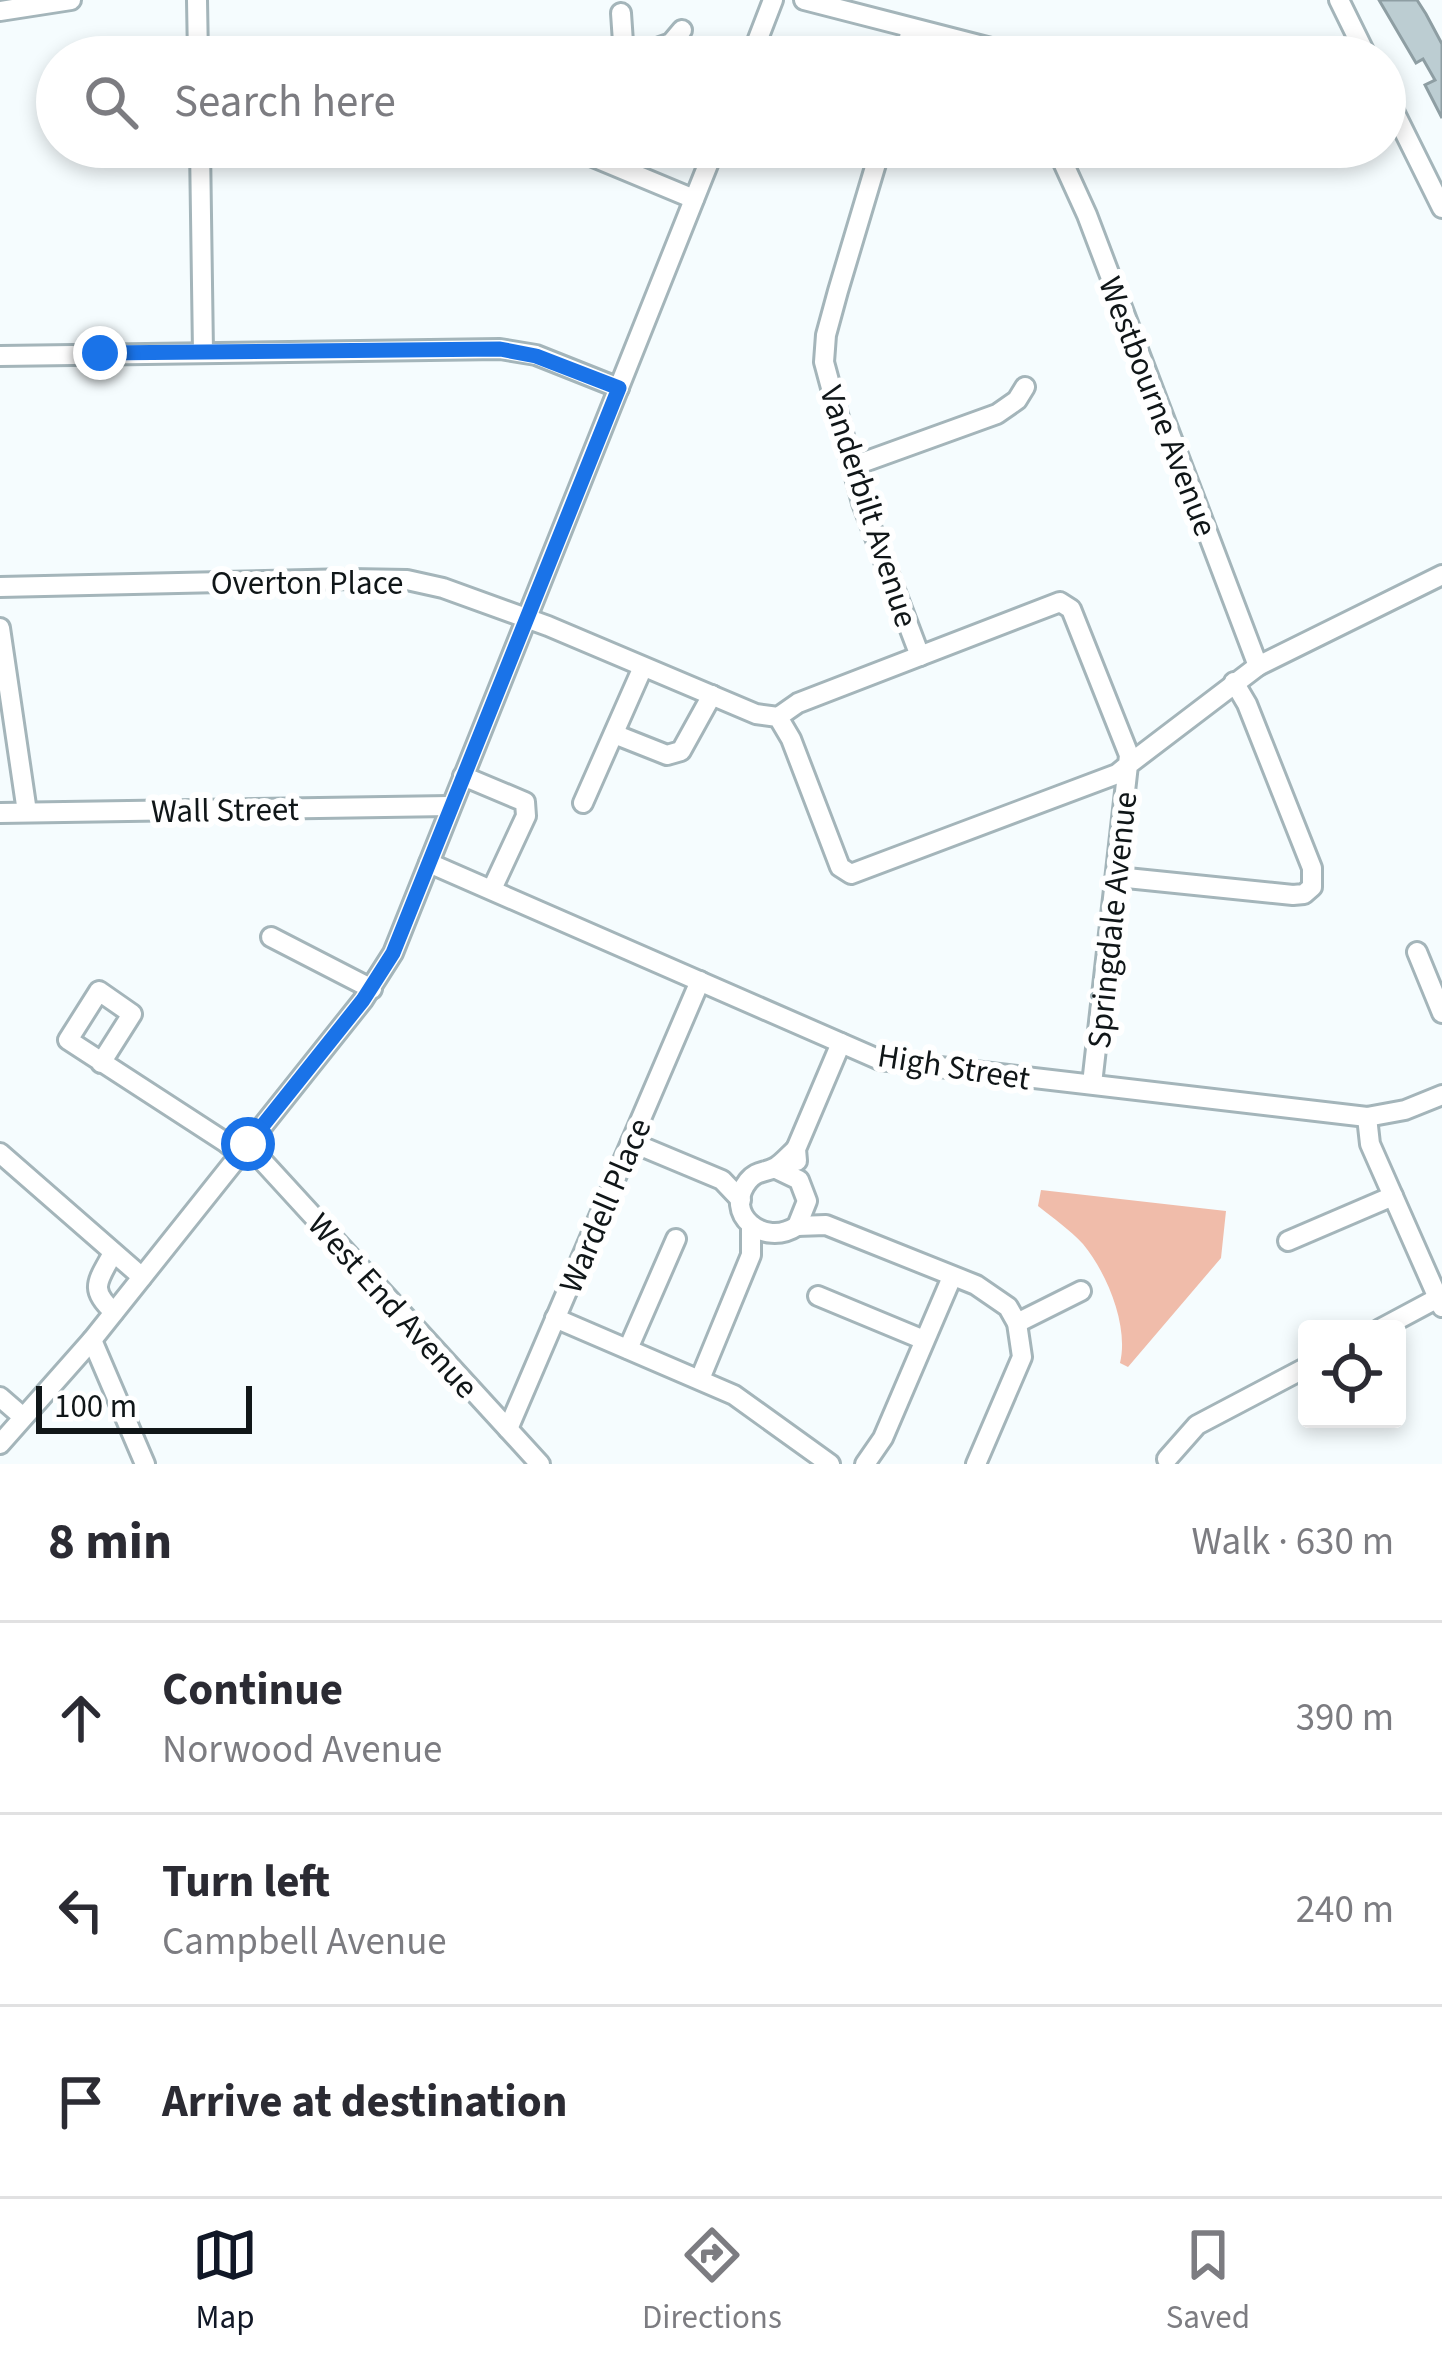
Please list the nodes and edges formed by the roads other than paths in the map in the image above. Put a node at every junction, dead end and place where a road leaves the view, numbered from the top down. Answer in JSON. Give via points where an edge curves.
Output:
{"nodes":[{"id":1,"x":71,"y":0,"type":"edge"},
{"id":2,"x":196,"y":0,"type":"edge"},
{"id":3,"x":773,"y":0,"type":"edge"},
{"id":4,"x":804,"y":0,"type":"edge"},
{"id":5,"x":1339,"y":0,"type":"edge"},
{"id":6,"x":0,"y":11,"type":"edge"},
{"id":7,"x":621,"y":13,"type":"dead end"},
{"id":8,"x":911,"y":28,"type":"junction"},
{"id":9,"x":682,"y":31,"type":"dead end"},
{"id":10,"x":197,"y":36,"type":"edge"},
{"id":11,"x":625,"y":36,"type":"edge"},
{"id":12,"x":677,"y":36,"type":"edge"},
{"id":13,"x":759,"y":36,"type":"edge"},
{"id":14,"x":909,"y":36,"type":"edge"},
{"id":15,"x":943,"y":36,"type":"edge"},
{"id":16,"x":1357,"y":36,"type":"edge"},
{"id":17,"x":1406,"y":135,"type":"edge"},
{"id":18,"x":200,"y":168,"type":"edge"},
{"id":19,"x":621,"y":168,"type":"edge"},
{"id":20,"x":707,"y":168,"type":"edge"},
{"id":21,"x":875,"y":168,"type":"edge"},
{"id":22,"x":1065,"y":168,"type":"edge"},
{"id":23,"x":694,"y":199,"type":"junction"},
{"id":24,"x":1442,"y":208,"type":"edge"},
{"id":25,"x":203,"y":352,"type":"junction"},
{"id":26,"x":0,"y":356,"type":"edge"},
{"id":27,"x":1025,"y":387,"type":"dead end"},
{"id":28,"x":619,"y":388,"type":"junction"},
{"id":29,"x":854,"y":466,"type":"junction"},
{"id":30,"x":1442,"y":575,"type":"edge"},
{"id":31,"x":0,"y":587,"type":"edge"},
{"id":32,"x":527,"y":619,"type":"junction"},
{"id":33,"x":0,"y":628,"type":"edge"},
{"id":34,"x":920,"y":656,"type":"junction"},
{"id":35,"x":1258,"y":666,"type":"junction"},
{"id":36,"x":644,"y":667,"type":"junction"},
{"id":37,"x":1234,"y":682,"type":"junction"},
{"id":38,"x":712,"y":695,"type":"junction"},
{"id":39,"x":778,"y":717,"type":"junction"},
{"id":40,"x":614,"y":734,"type":"junction"},
{"id":41,"x":1128,"y":765,"type":"junction"},
{"id":42,"x":463,"y":776,"type":"junction"},
{"id":43,"x":583,"y":803,"type":"dead end"},
{"id":44,"x":450,"y":806,"type":"junction"},
{"id":45,"x":27,"y":812,"type":"junction"},
{"id":46,"x":0,"y":813,"type":"edge"},
{"id":47,"x":429,"y":863,"type":"junction"},
{"id":48,"x":1117,"y":877,"type":"junction"},
{"id":49,"x":492,"y":890,"type":"junction"},
{"id":50,"x":271,"y":937,"type":"dead end"},
{"id":51,"x":1417,"y":952,"type":"dead end"},
{"id":52,"x":700,"y":981,"type":"junction"},
{"id":53,"x":372,"y":989,"type":"junction"},
{"id":54,"x":1442,"y":1012,"type":"edge"},
{"id":55,"x":842,"y":1043,"type":"junction"},
{"id":56,"x":101,"y":1063,"type":"junction"},
{"id":57,"x":1092,"y":1084,"type":"junction"},
{"id":58,"x":1442,"y":1095,"type":"edge"},
{"id":59,"x":1366,"y":1118,"type":"junction"},
{"id":60,"x":631,"y":1142,"type":"junction"},
{"id":61,"x":244,"y":1149,"type":"junction"},
{"id":62,"x":796,"y":1149,"type":"junction"},
{"id":63,"x":0,"y":1153,"type":"edge"},
{"id":64,"x":774,"y":1168,"type":"junction"},
{"id":65,"x":751,"y":1178,"type":"junction"},
{"id":66,"x":722,"y":1180,"type":"junction"},
{"id":67,"x":799,"y":1180,"type":"junction"},
{"id":68,"x":1393,"y":1196,"type":"junction"},
{"id":69,"x":741,"y":1200,"type":"junction"},
{"id":70,"x":807,"y":1201,"type":"junction"},
{"id":71,"x":751,"y":1225,"type":"junction"},
{"id":72,"x":826,"y":1225,"type":"junction"},
{"id":73,"x":797,"y":1226,"type":"junction"},
{"id":74,"x":774,"y":1235,"type":"junction"},
{"id":75,"x":676,"y":1239,"type":"dead end"},
{"id":76,"x":1288,"y":1240,"type":"dead end"},
{"id":77,"x":113,"y":1253,"type":"junction"},
{"id":78,"x":751,"y":1255,"type":"junction"},
{"id":79,"x":952,"y":1276,"type":"junction"},
{"id":80,"x":142,"y":1277,"type":"junction"},
{"id":81,"x":1081,"y":1291,"type":"dead end"},
{"id":82,"x":818,"y":1296,"type":"dead end"},
{"id":83,"x":1440,"y":1303,"type":"edge"},
{"id":84,"x":114,"y":1312,"type":"junction"},
{"id":85,"x":555,"y":1318,"type":"junction"},
{"id":86,"x":1401,"y":1320,"type":"edge"},
{"id":87,"x":1017,"y":1323,"type":"junction"},
{"id":88,"x":92,"y":1340,"type":"junction"},
{"id":89,"x":924,"y":1340,"type":"junction"},
{"id":90,"x":628,"y":1349,"type":"junction"},
{"id":91,"x":1298,"y":1372,"type":"edge"},
{"id":92,"x":700,"y":1379,"type":"junction"},
{"id":93,"x":0,"y":1397,"type":"edge"},
{"id":94,"x":23,"y":1417,"type":"junction"},
{"id":95,"x":508,"y":1429,"type":"junction"},
{"id":96,"x":0,"y":1444,"type":"edge"},
{"id":97,"x":1167,"y":1459,"type":"dead end"},
{"id":98,"x":145,"y":1464,"type":"edge"},
{"id":99,"x":540,"y":1464,"type":"edge"},
{"id":100,"x":830,"y":1464,"type":"edge"},
{"id":101,"x":865,"y":1464,"type":"edge"},
{"id":102,"x":976,"y":1464,"type":"edge"}],
"edges":[{"from":1,"to":6,"type":"street"},
{"from":2,"to":10,"type":"street"},
{"from":3,"to":13,"type":"street"},
{"from":4,"to":8,"type":"street"},
{"from":5,"to":16,"type":"street"},
{"from":7,"to":11,"type":"street"},
{"from":8,"to":14,"type":"street"},
{"from":8,"to":15,"type":"street"},
{"from":9,"to":12,"type":"street"},
{"from":17,"to":24,"type":"street"},
{"from":18,"to":25,"type":"street"},
{"from":19,"to":23,"type":"street"},
{"from":20,"to":23,"type":"street"},
{"from":21,"to":29,"type":"street","name":"Vanderbilt Avenue","via":[[824,350]]},
{"from":22,"to":35,"type":"street","name":"Westbourne Avenue"},
{"from":23,"to":28,"type":"street"},
{"from":25,"to":26,"type":"street"},
{"from":25,"to":28,"type":"street","via":[[500,349]]},
{"from":27,"to":29,"type":"street","via":[[997,414]]},
{"from":28,"to":32,"type":"street"},
{"from":29,"to":34,"type":"street","name":"Vanderbilt Avenue"},
{"from":30,"to":35,"type":"street","name":"Springdale Avenue"},
{"from":31,"to":32,"type":"street","name":"Overton Place","via":[[406,580]]},
{"from":32,"to":36,"type":"street","name":"Overton Place"},
{"from":32,"to":42,"type":"street"},
{"from":33,"to":45,"type":"street"},
{"from":34,"to":39,"type":"street"},
{"from":34,"to":41,"type":"street","via":[[1055,603],[1068,605]]},
{"from":35,"to":37,"type":"street","name":"Springdale Avenue"},
{"from":36,"to":38,"type":"street","name":"Overton Place"},
{"from":36,"to":40,"type":"street"},
{"from":37,"to":41,"type":"street","name":"Springdale Avenue"},
{"from":37,"to":48,"type":"street","via":[[1312,868],[1312,887],[1293,895]]},
{"from":38,"to":39,"type":"street","name":"Overton Place"},
{"from":38,"to":40,"type":"street","via":[[681,751],[667,755]]},
{"from":39,"to":41,"type":"street","via":[[846,873]]},
{"from":40,"to":43,"type":"street"},
{"from":41,"to":48,"type":"street","name":"Springdale Avenue"},
{"from":42,"to":44,"type":"street"},
{"from":42,"to":49,"type":"street","via":[[525,802]]},
{"from":44,"to":45,"type":"street","name":"Wall Street"},
{"from":44,"to":47,"type":"street"},
{"from":45,"to":46,"type":"street","name":"Wall Street"},
{"from":47,"to":49,"type":"street","name":"High Street"},
{"from":47,"to":53,"type":"street"},
{"from":48,"to":57,"type":"street","name":"Springdale Avenue"},
{"from":49,"to":52,"type":"street","name":"High Street"},
{"from":50,"to":53,"type":"street"},
{"from":51,"to":54,"type":"street"},
{"from":52,"to":55,"type":"street","name":"High Street"},
{"from":52,"to":60,"type":"street","name":"Wardell Place"},
{"from":53,"to":61,"type":"street"},
{"from":55,"to":57,"type":"street","name":"High Street","via":[[880,1060]]},
{"from":55,"to":62,"type":"street"},
{"from":56,"to":56,"type":"street","name":"West End Avenue","via":[[68,1040],[100,991],[133,1014]]},
{"from":56,"to":61,"type":"street","name":"West End Avenue"},
{"from":57,"to":59,"type":"street","name":"High Street"},
{"from":58,"to":59,"type":"street","name":"High Street"},
{"from":59,"to":68,"type":"street"},
{"from":60,"to":66,"type":"street"},
{"from":60,"to":85,"type":"street","name":"Wardell Place"},
{"from":61,"to":80,"type":"street"},
{"from":61,"to":95,"type":"street","name":"West End Avenue"},
{"from":62,"to":64,"type":"street"},
{"from":62,"to":67,"type":"street"},
{"from":63,"to":77,"type":"street"},
{"from":64,"to":65,"type":"street"},
{"from":64,"to":67,"type":"street"},
{"from":65,"to":66,"type":"street"},
{"from":65,"to":69,"type":"street"},
{"from":66,"to":69,"type":"street"},
{"from":67,"to":70,"type":"street"},
{"from":68,"to":76,"type":"street"},
{"from":68,"to":83,"type":"street"},
{"from":69,"to":71,"type":"street"},
{"from":70,"to":72,"type":"street"},
{"from":70,"to":73,"type":"street"},
{"from":71,"to":74,"type":"street"},
{"from":71,"to":78,"type":"street"},
{"from":72,"to":73,"type":"street"},
{"from":72,"to":79,"type":"street"},
{"from":73,"to":74,"type":"street"},
{"from":74,"to":78,"type":"street"},
{"from":75,"to":90,"type":"street"},
{"from":77,"to":80,"type":"street"},
{"from":77,"to":84,"type":"street","via":[[96,1286]]},
{"from":78,"to":92,"type":"street"},
{"from":79,"to":87,"type":"street","via":[[996,1297]]},
{"from":79,"to":89,"type":"street"},
{"from":80,"to":84,"type":"street"},
{"from":81,"to":87,"type":"street"},
{"from":82,"to":89,"type":"street"},
{"from":83,"to":86,"type":"street"},
{"from":84,"to":88,"type":"street"},
{"from":85,"to":90,"type":"street"},
{"from":85,"to":95,"type":"street","name":"Wardell Place"},
{"from":87,"to":102,"type":"street","via":[[1022,1357]]},
{"from":88,"to":94,"type":"street"},
{"from":88,"to":98,"type":"street"},
{"from":89,"to":101,"type":"street"},
{"from":90,"to":92,"type":"street"},
{"from":91,"to":97,"type":"street","via":[[1197,1424]]},
{"from":92,"to":100,"type":"street"},
{"from":93,"to":94,"type":"street"},
{"from":94,"to":96,"type":"street"},
{"from":95,"to":99,"type":"street","name":"West End Avenue"}]}
